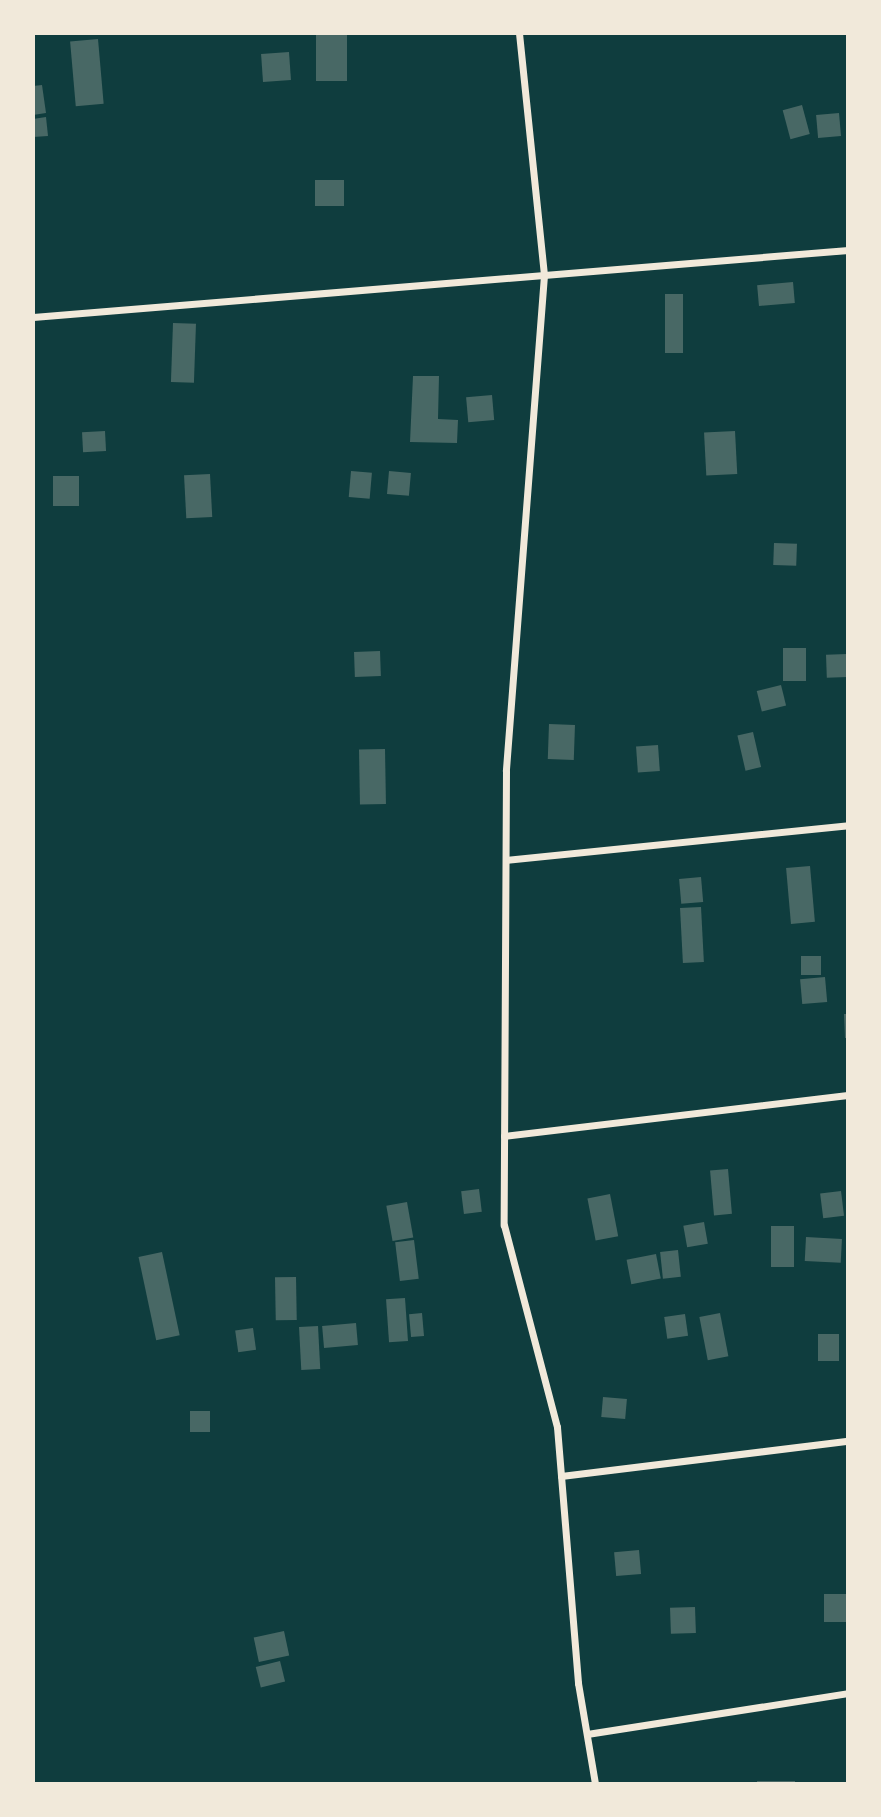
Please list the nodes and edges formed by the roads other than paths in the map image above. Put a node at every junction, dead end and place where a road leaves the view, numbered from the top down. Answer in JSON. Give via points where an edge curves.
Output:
{"nodes":[{"id":1,"x":519,"y":33,"type":"edge"},
{"id":2,"x":848,"y":250,"type":"edge"},
{"id":3,"x":544,"y":275,"type":"junction"},
{"id":4,"x":33,"y":317,"type":"edge"},
{"id":5,"x":848,"y":825,"type":"edge"},
{"id":6,"x":506,"y":860,"type":"junction"},
{"id":7,"x":848,"y":1095,"type":"edge"},
{"id":8,"x":505,"y":1136,"type":"junction"},
{"id":9,"x":848,"y":1441,"type":"edge"},
{"id":10,"x":561,"y":1476,"type":"junction"},
{"id":11,"x":848,"y":1693,"type":"edge"},
{"id":12,"x":587,"y":1734,"type":"junction"},
{"id":13,"x":595,"y":1784,"type":"edge"}],
"edges":[{"from":1,"to":3,"type":"street"},
{"from":2,"to":3,"type":"street"},
{"from":3,"to":4,"type":"street"},
{"from":3,"to":6,"type":"street","via":[[506,771]]},
{"from":5,"to":6,"type":"street"},
{"from":6,"to":8,"type":"street"},
{"from":7,"to":8,"type":"street"},
{"from":8,"to":10,"type":"street","via":[[504,1224],[557,1427]]},
{"from":9,"to":10,"type":"street"},
{"from":10,"to":12,"type":"street"},
{"from":11,"to":12,"type":"street"},
{"from":12,"to":13,"type":"street"}]}
